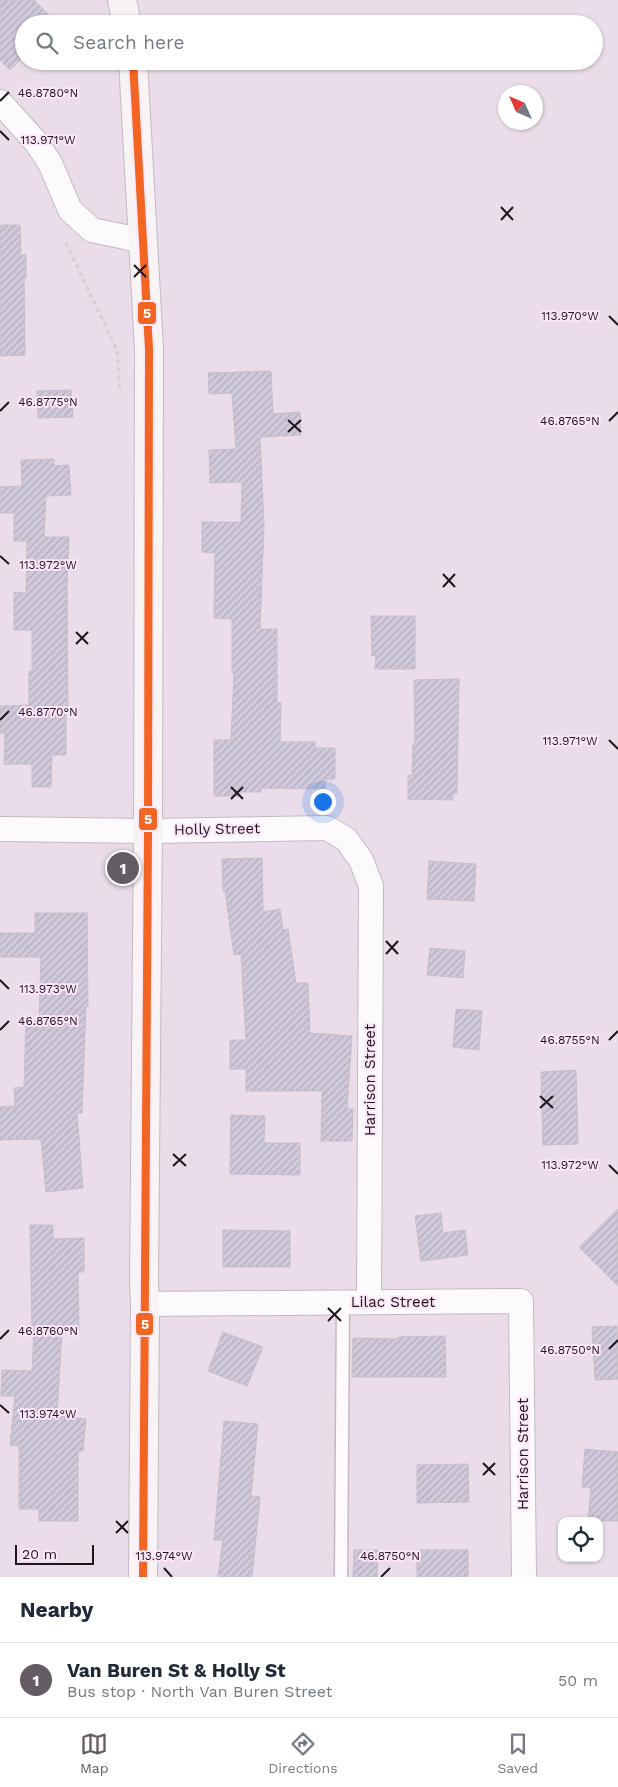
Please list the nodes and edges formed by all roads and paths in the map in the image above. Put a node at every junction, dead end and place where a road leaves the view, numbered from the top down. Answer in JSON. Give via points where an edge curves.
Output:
{"nodes":[{"id":1,"x":122,"y":0,"type":"edge"},
{"id":2,"x":125,"y":15,"type":"edge"},
{"id":3,"x":134,"y":70,"type":"edge"},
{"id":4,"x":0,"y":102,"type":"edge"},
{"id":5,"x":144,"y":241,"type":"junction"},
{"id":6,"x":0,"y":829,"type":"edge"},
{"id":7,"x":148,"y":831,"type":"junction"},
{"id":8,"x":361,"y":860,"type":"joint"},
{"id":9,"x":522,"y":1301,"type":"joint"},
{"id":10,"x":343,"y":1302,"type":"junction"},
{"id":11,"x":369,"y":1302,"type":"junction"},
{"id":12,"x":145,"y":1304,"type":"junction"},
{"id":13,"x":143,"y":1577,"type":"edge"},
{"id":14,"x":341,"y":1577,"type":"edge"},
{"id":15,"x":524,"y":1577,"type":"edge"}],
"edges":[{"from":1,"to":2,"type":"street"},
{"from":3,"to":5,"type":"street"},
{"from":4,"to":5,"type":"street","via":[[50,163],[70,210],[92,230]]},
{"from":5,"to":7,"type":"street","via":[[149,349]]},
{"from":6,"to":7,"type":"street","name":"Holly Street"},
{"from":7,"to":8,"type":"street","name":"Holly Street","via":[[327,828],[346,839]]},
{"from":7,"to":12,"type":"street"},
{"from":8,"to":11,"type":"street","name":"Harrison Street","via":[[371,886]]},
{"from":9,"to":11,"type":"street","name":"Lilac Street"},
{"from":9,"to":15,"type":"street","name":"Harrison Street"},
{"from":10,"to":11,"type":"street","name":"Lilac Street"},
{"from":10,"to":12,"type":"street","name":"Lilac Street"},
{"from":10,"to":14,"type":"lane"},
{"from":12,"to":13,"type":"street"}]}
